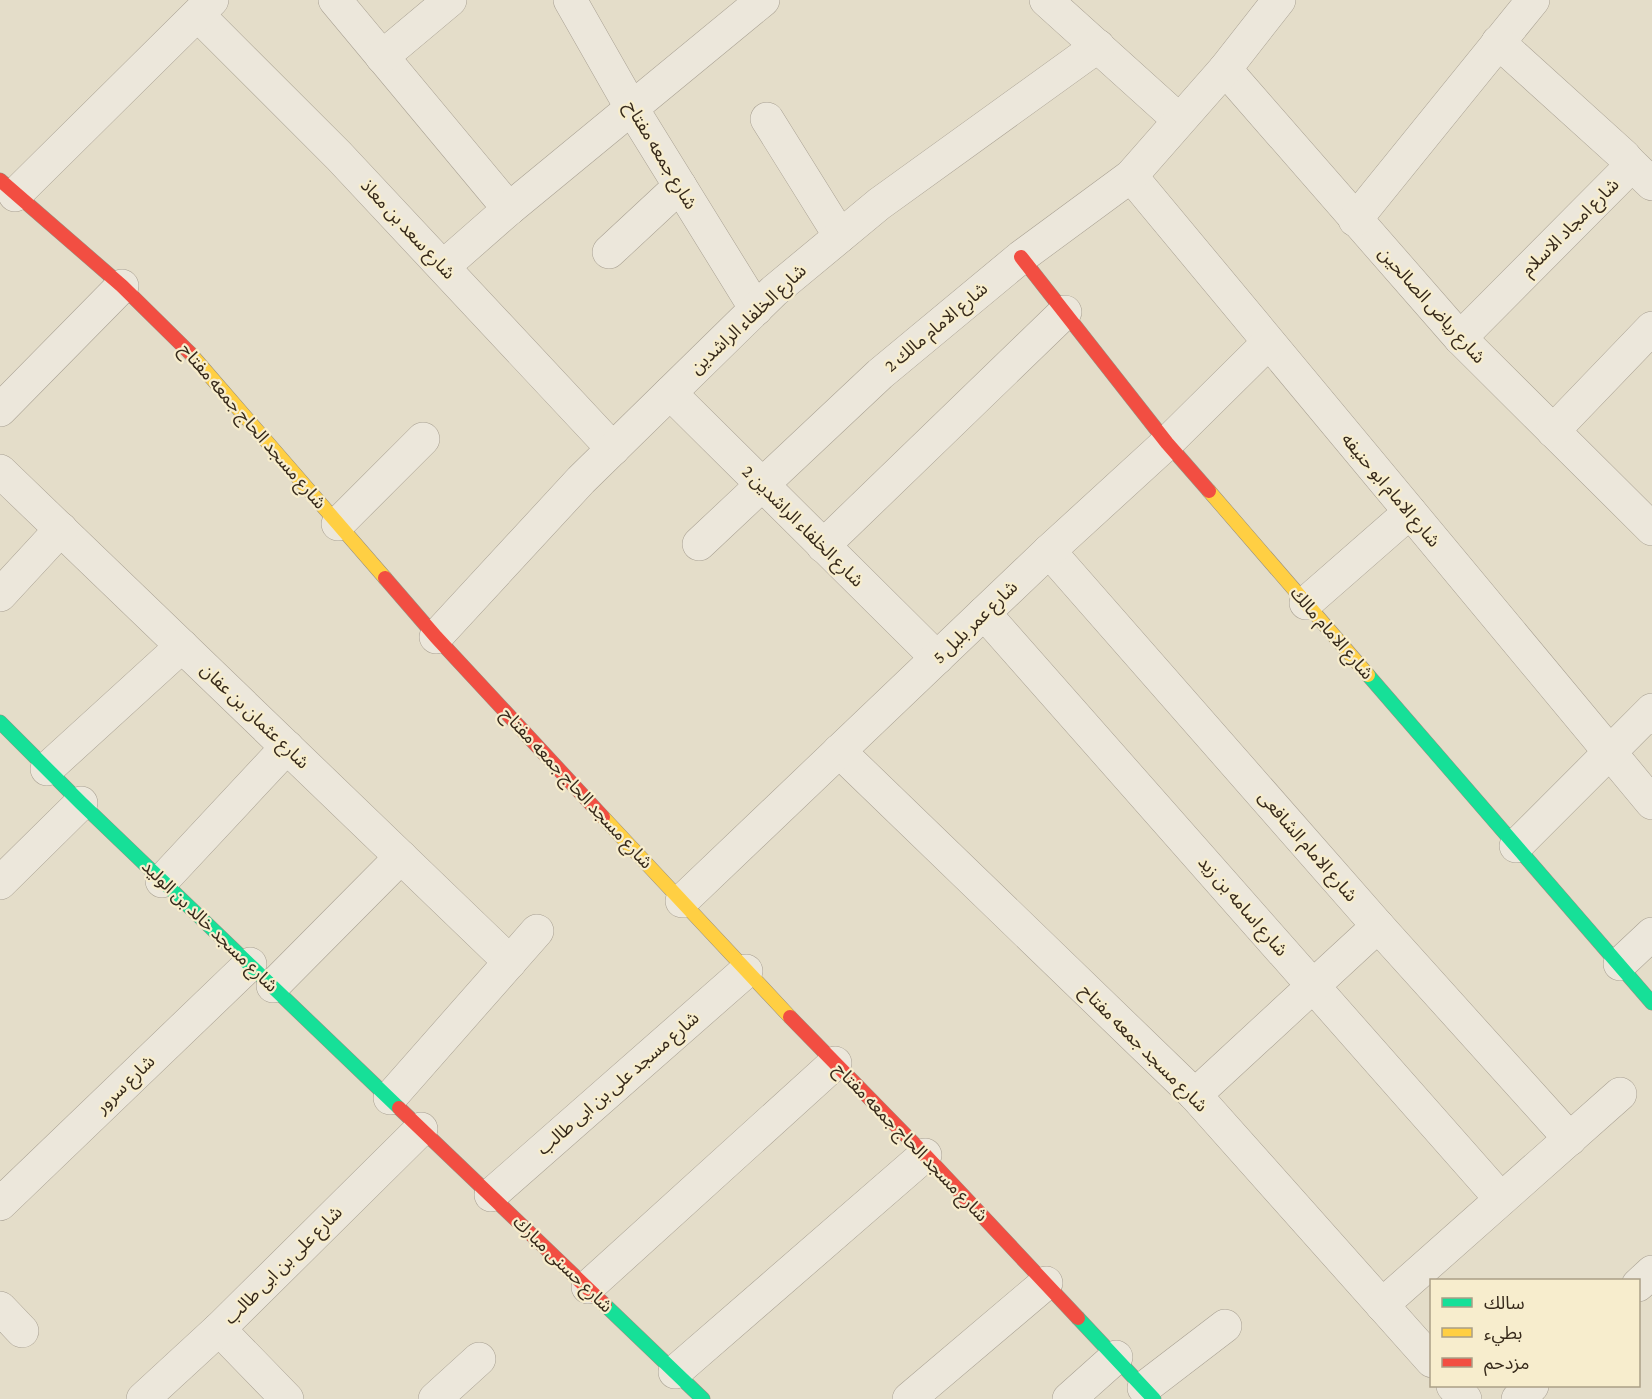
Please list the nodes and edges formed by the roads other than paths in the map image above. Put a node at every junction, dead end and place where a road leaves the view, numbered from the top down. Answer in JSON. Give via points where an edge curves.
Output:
{"nodes":[{"id":1,"x":335,"y":0,"type":"edge"},
{"id":2,"x":450,"y":0,"type":"edge"},
{"id":3,"x":570,"y":0,"type":"edge"},
{"id":4,"x":763,"y":0,"type":"edge"},
{"id":5,"x":1046,"y":0,"type":"edge"},
{"id":6,"x":1279,"y":0,"type":"edge"},
{"id":7,"x":1533,"y":0,"type":"edge"},
{"id":8,"x":205,"y":8,"type":"edge"},
{"id":9,"x":1498,"y":42,"type":"junction"},
{"id":10,"x":1098,"y":46,"type":"junction"},
{"id":11,"x":382,"y":57,"type":"junction"},
{"id":12,"x":1225,"y":69,"type":"junction"},
{"id":13,"x":631,"y":107,"type":"junction"},
{"id":14,"x":767,"y":119,"type":"dead end"},
{"id":15,"x":1179,"y":120,"type":"junction"},
{"id":16,"x":1627,"y":160,"type":"junction"},
{"id":17,"x":1131,"y":176,"type":"junction"},
{"id":18,"x":1652,"y":184,"type":"edge"},
{"id":19,"x":680,"y":186,"type":"junction"},
{"id":20,"x":8,"y":188,"type":"edge"},
{"id":21,"x":509,"y":209,"type":"junction"},
{"id":22,"x":1355,"y":220,"type":"junction"},
{"id":23,"x":840,"y":236,"type":"junction"},
{"id":24,"x":609,"y":252,"type":"dead end"},
{"id":25,"x":1021,"y":257,"type":"junction"},
{"id":26,"x":444,"y":266,"type":"junction"},
{"id":27,"x":122,"y":286,"type":"junction"},
{"id":28,"x":756,"y":309,"type":"junction"},
{"id":29,"x":1065,"y":312,"type":"junction"},
{"id":30,"x":1652,"y":328,"type":"edge"},
{"id":31,"x":1460,"y":338,"type":"junction"},
{"id":32,"x":1268,"y":343,"type":"junction"},
{"id":33,"x":670,"y":393,"type":"junction"},
{"id":34,"x":0,"y":410,"type":"edge"},
{"id":35,"x":1553,"y":431,"type":"junction"},
{"id":36,"x":423,"y":439,"type":"dead end"},
{"id":37,"x":1167,"y":443,"type":"junction"},
{"id":38,"x":613,"y":449,"type":"junction"},
{"id":39,"x":0,"y":471,"type":"edge"},
{"id":40,"x":762,"y":484,"type":"junction"},
{"id":41,"x":1410,"y":512,"type":"junction"},
{"id":42,"x":338,"y":524,"type":"junction"},
{"id":43,"x":61,"y":529,"type":"junction"},
{"id":44,"x":1652,"y":529,"type":"edge"},
{"id":45,"x":699,"y":544,"type":"dead end"},
{"id":46,"x":823,"y":546,"type":"junction"},
{"id":47,"x":1049,"y":551,"type":"junction"},
{"id":48,"x":0,"y":595,"type":"edge"},
{"id":49,"x":1306,"y":603,"type":"junction"},
{"id":50,"x":984,"y":613,"type":"junction"},
{"id":51,"x":436,"y":637,"type":"junction"},
{"id":52,"x":182,"y":646,"type":"junction"},
{"id":53,"x":937,"y":658,"type":"junction"},
{"id":54,"x":1652,"y":710,"type":"edge"},
{"id":55,"x":0,"y":722,"type":"edge"},
{"id":56,"x":287,"y":747,"type":"junction"},
{"id":57,"x":839,"y":751,"type":"junction"},
{"id":58,"x":1610,"y":752,"type":"junction"},
{"id":59,"x":47,"y":769,"type":"junction"},
{"id":60,"x":81,"y":803,"type":"junction"},
{"id":61,"x":1652,"y":803,"type":"edge"},
{"id":62,"x":1516,"y":846,"type":"junction"},
{"id":63,"x":401,"y":857,"type":"junction"},
{"id":64,"x":162,"y":881,"type":"junction"},
{"id":65,"x":0,"y":883,"type":"edge"},
{"id":66,"x":682,"y":901,"type":"junction"},
{"id":67,"x":1378,"y":926,"type":"junction"},
{"id":68,"x":537,"y":931,"type":"dead end"},
{"id":69,"x":1652,"y":934,"type":"edge"},
{"id":70,"x":510,"y":962,"type":"junction"},
{"id":71,"x":1620,"y":964,"type":"junction"},
{"id":72,"x":746,"y":971,"type":"junction"},
{"id":73,"x":261,"y":975,"type":"junction"},
{"id":74,"x":1313,"y":986,"type":"junction"},
{"id":75,"x":1652,"y":1003,"type":"edge"},
{"id":76,"x":835,"y":1063,"type":"junction"},
{"id":77,"x":1620,"y":1094,"type":"dead end"},
{"id":78,"x":1195,"y":1095,"type":"junction"},
{"id":79,"x":390,"y":1098,"type":"junction"},
{"id":80,"x":422,"y":1129,"type":"junction"},
{"id":81,"x":1570,"y":1138,"type":"junction"},
{"id":82,"x":925,"y":1155,"type":"junction"},
{"id":83,"x":491,"y":1195,"type":"junction"},
{"id":84,"x":1501,"y":1199,"type":"junction"},
{"id":85,"x":0,"y":1204,"type":"edge"},
{"id":86,"x":1652,"y":1272,"type":"edge"},
{"id":87,"x":1046,"y":1283,"type":"junction"},
{"id":88,"x":1640,"y":1283,"type":"edge"},
{"id":89,"x":588,"y":1287,"type":"junction"},
{"id":90,"x":1382,"y":1305,"type":"junction"},
{"id":91,"x":1225,"y":1326,"type":"dead end"},
{"id":92,"x":219,"y":1329,"type":"junction"},
{"id":93,"x":1116,"y":1357,"type":"junction"},
{"id":94,"x":479,"y":1359,"type":"dead end"},
{"id":95,"x":1430,"y":1360,"type":"edge"},
{"id":96,"x":675,"y":1372,"type":"junction"},
{"id":97,"x":1454,"y":1387,"type":"edge"},
{"id":98,"x":1531,"y":1387,"type":"edge"},
{"id":99,"x":1149,"y":1394,"type":"edge"},
{"id":100,"x":143,"y":1399,"type":"edge"},
{"id":101,"x":287,"y":1399,"type":"edge"},
{"id":102,"x":435,"y":1399,"type":"edge"},
{"id":103,"x":703,"y":1399,"type":"edge"},
{"id":104,"x":909,"y":1399,"type":"edge"},
{"id":105,"x":1069,"y":1399,"type":"edge"},
{"id":106,"x":1465,"y":1399,"type":"edge"},
{"id":107,"x":1518,"y":1399,"type":"edge"}],
"edges":[{"from":1,"to":11,"type":"street"},
{"from":2,"to":11,"type":"street"},
{"from":3,"to":13,"type":"street","name":"شارع جمعه مفتاح"},
{"from":4,"to":13,"type":"street"},
{"from":5,"to":10,"type":"street"},
{"from":6,"to":12,"type":"street"},
{"from":7,"to":9,"type":"street"},
{"from":8,"to":20,"type":"street"},
{"from":8,"to":26,"type":"street","name":"شارع سعد بن معاذ"},
{"from":9,"to":16,"type":"street","name":"شارع امجاد الاسلام"},
{"from":9,"to":22,"type":"street"},
{"from":10,"to":15,"type":"street"},
{"from":10,"to":23,"type":"street","name":"شارع الخلفاء الراشدين"},
{"from":11,"to":21,"type":"street"},
{"from":12,"to":15,"type":"street"},
{"from":12,"to":22,"type":"street","name":"شارع رياض الصالحين"},
{"from":13,"to":19,"type":"street","name":"شارع جمعه مفتاح"},
{"from":13,"to":21,"type":"street"},
{"from":14,"to":23,"type":"street"},
{"from":15,"to":17,"type":"street","name":"شارع الامام مالك 2"},
{"from":16,"to":18,"type":"street"},
{"from":16,"to":31,"type":"street","name":"شارع امجاد الاسلام","via":[[1627,170]]},
{"from":17,"to":25,"type":"street","name":"شارع الامام مالك 2"},
{"from":17,"to":32,"type":"street","name":"شارع الامام ابو حنيفه"},
{"from":19,"to":24,"type":"street"},
{"from":19,"to":28,"type":"street","name":"شارع جمعه مفتاح"},
{"from":20,"to":27,"type":"street","name":"شارع مسجد الحاج جمعه مفتاح"},
{"from":21,"to":26,"type":"street"},
{"from":22,"to":31,"type":"street","name":"شارع رياض الصالحين"},
{"from":23,"to":28,"type":"street","name":"شارع الخلفاء الراشدين"},
{"from":25,"to":29,"type":"street","name":"شارع الامام مالك"},
{"from":25,"to":40,"type":"street","name":"شارع الامام مالك 2","via":[[880,374]]},
{"from":26,"to":38,"type":"street","name":"شارع سعد بن معاذ"},
{"from":27,"to":34,"type":"street"},
{"from":27,"to":42,"type":"street","name":"شارع مسجد الحاج جمعه مفتاح","via":[[179,340]]},
{"from":28,"to":33,"type":"street","name":"شارع الخلفاء الراشدين"},
{"from":29,"to":37,"type":"street","name":"شارع الامام مالك"},
{"from":29,"to":46,"type":"street"},
{"from":30,"to":35,"type":"street"},
{"from":31,"to":35,"type":"street","name":"شارع رياض الصالحين"},
{"from":32,"to":37,"type":"street","name":"شارع عمر بلبل 5"},
{"from":32,"to":41,"type":"street","name":"شارع الامام ابو حنيفه"},
{"from":33,"to":38,"type":"street","name":"شارع الخلفاء الراشدين"},
{"from":33,"to":40,"type":"street","name":"شارع الخلفاء الراشدين 2"},
{"from":35,"to":44,"type":"street","name":"شارع رياض الصالحين"},
{"from":36,"to":42,"type":"street"},
{"from":37,"to":47,"type":"street","name":"شارع عمر بلبل 5"},
{"from":37,"to":49,"type":"street","name":"شارع الامام مالك"},
{"from":38,"to":51,"type":"street","name":"شارع الخلفاء الراشدين"},
{"from":39,"to":43,"type":"street","name":"شارع عثمان بن عفان"},
{"from":40,"to":45,"type":"street","name":"شارع الامام مالك 2"},
{"from":40,"to":46,"type":"street","name":"شارع الخلفاء الراشدين 2"},
{"from":41,"to":49,"type":"street"},
{"from":41,"to":58,"type":"street","name":"شارع الامام ابو حنيفه"},
{"from":42,"to":51,"type":"street","name":"شارع مسجد الحاج جمعه مفتاح"},
{"from":43,"to":48,"type":"street"},
{"from":43,"to":52,"type":"street","name":"شارع عثمان بن عفان"},
{"from":46,"to":53,"type":"street","name":"شارع الخلفاء الراشدين 2"},
{"from":47,"to":50,"type":"street","name":"شارع عمر بلبل 5"},
{"from":47,"to":67,"type":"street","name":"شارع الامام الشافعى"},
{"from":49,"to":62,"type":"street","name":"شارع الامام مالك"},
{"from":50,"to":53,"type":"street","name":"شارع عمر بلبل 5"},
{"from":50,"to":74,"type":"street","name":"شارع اسامه بن زيد"},
{"from":51,"to":66,"type":"street","name":"شارع مسجد الحاج جمعه مفتاح"},
{"from":52,"to":56,"type":"street","name":"شارع عثمان بن عفان"},
{"from":52,"to":59,"type":"street"},
{"from":53,"to":57,"type":"street","name":"شارع عمر بلبل 5"},
{"from":54,"to":58,"type":"street"},
{"from":55,"to":59,"type":"street","name":"شارع مسجد خالد بن الوليد"},
{"from":56,"to":63,"type":"street","name":"شارع عثمان بن عفان"},
{"from":56,"to":64,"type":"street"},
{"from":57,"to":66,"type":"street","name":"شارع عمر بلبل 5"},
{"from":57,"to":78,"type":"street","name":"شارع مسجد جمعه مفتاح"},
{"from":58,"to":61,"type":"street","name":"شارع الامام ابو حنيفه"},
{"from":58,"to":62,"type":"street"},
{"from":59,"to":60,"type":"street","name":"شارع مسجد خالد بن الوليد"},
{"from":60,"to":64,"type":"street","name":"شارع مسجد خالد بن الوليد"},
{"from":60,"to":65,"type":"street"},
{"from":62,"to":71,"type":"street","name":"شارع الامام مالك"},
{"from":63,"to":70,"type":"street","name":"شارع عثمان بن عفان"},
{"from":63,"to":73,"type":"street","name":"شارع سرور"},
{"from":64,"to":73,"type":"street","name":"شارع مسجد خالد بن الوليد"},
{"from":66,"to":72,"type":"street","name":"شارع مسجد الحاج جمعه مفتاح"},
{"from":67,"to":74,"type":"street"},
{"from":67,"to":81,"type":"street","name":"شارع الامام الشافعى"},
{"from":68,"to":70,"type":"street"},
{"from":69,"to":71,"type":"street"},
{"from":70,"to":79,"type":"street"},
{"from":71,"to":75,"type":"street","name":"شارع الامام مالك"},
{"from":72,"to":76,"type":"street","name":"شارع مسجد الحاج جمعه مفتاح"},
{"from":72,"to":83,"type":"street","name":"شارع مسجد على بن ابى طالب"},
{"from":73,"to":79,"type":"street","name":"شارع مسجد خالد بن الوليد"},
{"from":73,"to":85,"type":"street","name":"شارع سرور"},
{"from":74,"to":78,"type":"street"},
{"from":74,"to":84,"type":"street","name":"شارع اسامه بن زيد"},
{"from":76,"to":82,"type":"street","name":"شارع مسجد الحاج جمعه مفتاح"},
{"from":76,"to":89,"type":"street"},
{"from":77,"to":81,"type":"street"},
{"from":78,"to":90,"type":"street","name":"شارع مسجد جمعه مفتاح"},
{"from":79,"to":80,"type":"street","name":"شارع مسجد خالد بن الوليد"},
{"from":80,"to":83,"type":"street","name":"شارع حسنى مبارك"},
{"from":80,"to":92,"type":"street","name":"شارع على بن ابى طالب"},
{"from":81,"to":84,"type":"street"},
{"from":82,"to":87,"type":"street","name":"شارع مسجد الحاج جمعه مفتاح"},
{"from":82,"to":96,"type":"street"},
{"from":83,"to":89,"type":"street","name":"شارع حسنى مبارك"},
{"from":84,"to":90,"type":"street"},
{"from":86,"to":88,"type":"street"},
{"from":87,"to":93,"type":"street","name":"شارع مسجد الحاج جمعه مفتاح"},
{"from":87,"to":104,"type":"street"},
{"from":89,"to":96,"type":"street","name":"شارع حسنى مبارك"},
{"from":90,"to":95,"type":"street","name":"شارع مسجد جمعه مفتاح"},
{"from":91,"to":99,"type":"street"},
{"from":92,"to":100,"type":"street","name":"شارع على بن ابى طالب"},
{"from":92,"to":101,"type":"street"},
{"from":93,"to":99,"type":"street","name":"شارع مسجد الحاج جمعه مفتاح"},
{"from":93,"to":105,"type":"street"},
{"from":94,"to":102,"type":"street"},
{"from":96,"to":103,"type":"street","name":"شارع حسنى مبارك"},
{"from":97,"to":106,"type":"street"},
{"from":98,"to":107,"type":"street"}]}
